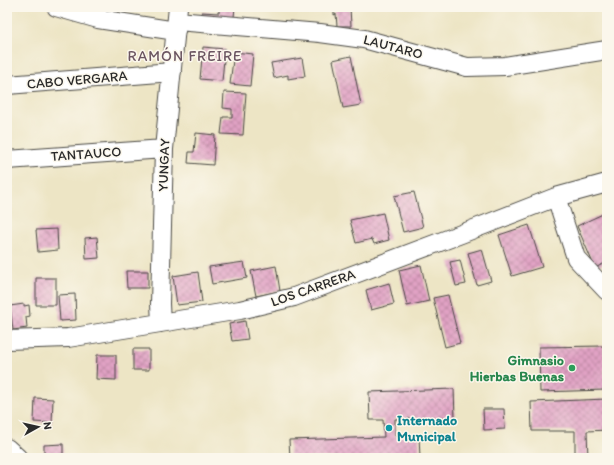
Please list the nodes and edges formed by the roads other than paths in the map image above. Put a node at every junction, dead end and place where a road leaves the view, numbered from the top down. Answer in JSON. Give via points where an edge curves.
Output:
{"nodes":[{"id":1,"x":56,"y":7,"type":"edge"},
{"id":2,"x":177,"y":20,"type":"edge"},
{"id":3,"x":607,"y":50,"type":"edge"},
{"id":4,"x":172,"y":72,"type":"junction"},
{"id":5,"x":7,"y":85,"type":"edge"},
{"id":6,"x":164,"y":149,"type":"junction"},
{"id":7,"x":7,"y":160,"type":"edge"},
{"id":8,"x":607,"y":183,"type":"edge"},
{"id":9,"x":556,"y":197,"type":"junction"},
{"id":10,"x":607,"y":291,"type":"edge"},
{"id":11,"x":161,"y":323,"type":"junction"},
{"id":12,"x":7,"y":340,"type":"edge"},
{"id":13,"x":7,"y":448,"type":"edge"},
{"id":14,"x":18,"y":458,"type":"edge"}],
"edges":[{"from":1,"to":2,"type":"street","name":"LAUTARO","via":[[98,20]]},
{"from":2,"to":3,"type":"street","name":"LAUTARO","via":[[364,39],[467,67],[505,66]]},
{"from":2,"to":4,"type":"street","name":"YUNGAY"},
{"from":4,"to":5,"type":"street","name":"CABO VERGARA"},
{"from":4,"to":6,"type":"street","name":"YUNGAY"},
{"from":6,"to":7,"type":"street","name":"TANTAUCO"},
{"from":6,"to":11,"type":"street","name":"YUNGAY"},
{"from":8,"to":9,"type":"street","name":"LOS CARRERA"},
{"from":9,"to":10,"type":"street","via":[[576,258]]},
{"from":9,"to":11,"type":"street","name":"LOS CARRERA","via":[[294,297],[240,310]]},
{"from":11,"to":12,"type":"street","name":"LOS CARRERA","via":[[68,338]]},
{"from":13,"to":14,"type":"street"}]}
